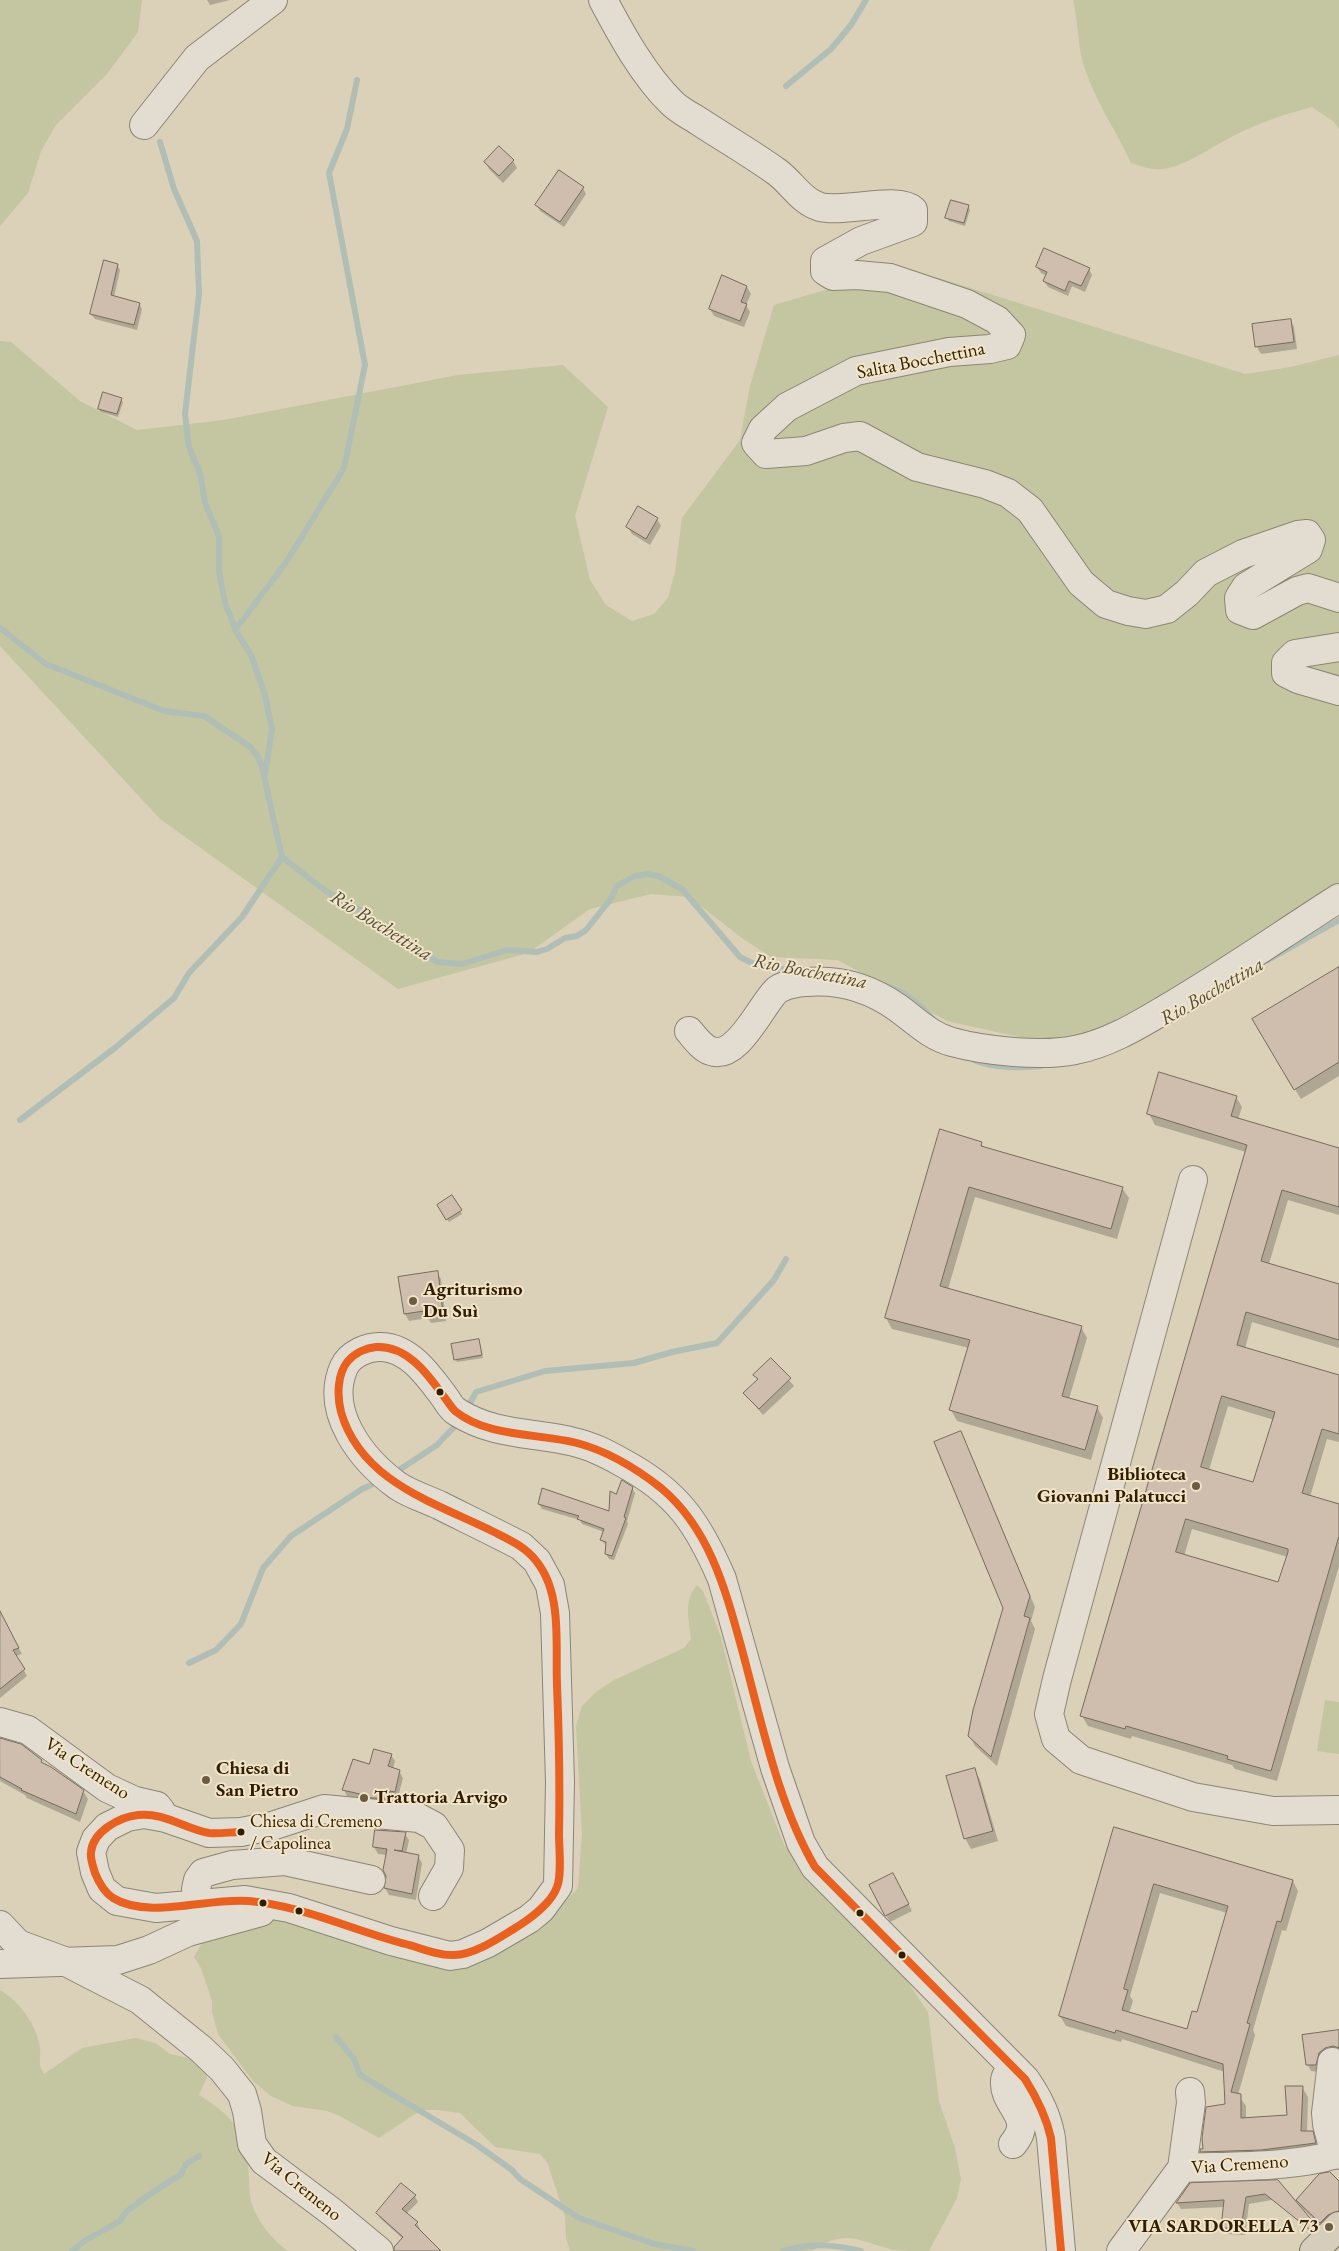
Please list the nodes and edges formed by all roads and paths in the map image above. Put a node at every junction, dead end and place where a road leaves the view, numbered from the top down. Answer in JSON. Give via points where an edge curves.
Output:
{"nodes":[{"id":1,"x":273,"y":0,"type":"edge"},
{"id":2,"x":603,"y":0,"type":"edge"},
{"id":3,"x":144,"y":125,"type":"dead end"},
{"id":4,"x":1339,"y":598,"type":"edge"},
{"id":5,"x":1339,"y":647,"type":"edge"},
{"id":6,"x":1339,"y":691,"type":"edge"},
{"id":7,"x":1339,"y":898,"type":"edge"},
{"id":8,"x":689,"y":1031,"type":"dead end"},
{"id":9,"x":1193,"y":1180,"type":"dead end"},
{"id":10,"x":0,"y":1722,"type":"edge"},
{"id":11,"x":1339,"y":1810,"type":"edge"},
{"id":12,"x":166,"y":1818,"type":"junction"},
{"id":13,"x":371,"y":1880,"type":"dead end"},
{"id":14,"x":433,"y":1896,"type":"dead end"},
{"id":15,"x":198,"y":1904,"type":"junction"},
{"id":16,"x":290,"y":1908,"type":"junction"},
{"id":17,"x":0,"y":1925,"type":"edge"},
{"id":18,"x":64,"y":1961,"type":"junction"},
{"id":19,"x":0,"y":1964,"type":"edge"},
{"id":20,"x":1332,"y":2062,"type":"dead end"},
{"id":21,"x":1013,"y":2067,"type":"junction"},
{"id":22,"x":1190,"y":2092,"type":"dead end"},
{"id":23,"x":1014,"y":2144,"type":"dead end"},
{"id":24,"x":1337,"y":2154,"type":"edge"},
{"id":25,"x":1182,"y":2168,"type":"junction"},
{"id":26,"x":1339,"y":2226,"type":"edge"},
{"id":27,"x":379,"y":2251,"type":"edge"},
{"id":28,"x":1061,"y":2251,"type":"edge"},
{"id":29,"x":1121,"y":2251,"type":"edge"},
{"id":30,"x":1314,"y":2251,"type":"edge"}],
"edges":[{"from":1,"to":3,"type":"street","via":[[197,58]]},
{"from":2,"to":4,"type":"street","name":"Salita Bocchettina","via":[[620,33],[673,105],[779,173],[807,201],[820,207],[896,204],[913,210],[912,222],[861,241],[825,261],[827,274],[890,278],[967,304],[997,320],[1011,335],[1007,345],[990,349],[949,352],[856,371],[787,406],[763,429],[756,443],[766,454],[806,451],[860,436],[917,467],[1008,493],[1030,510],[1081,583],[1106,604],[1128,611],[1146,614],[1167,609],[1206,573],[1243,554],[1298,534],[1307,534],[1311,540],[1308,549],[1246,587],[1239,598],[1240,610],[1254,614],[1308,588]]},
{"from":5,"to":6,"type":"street","via":[[1295,654],[1286,663],[1286,673]]},
{"from":7,"to":8,"type":"street","via":[[1146,1021],[1075,1051],[1009,1050],[951,1042],[931,1034],[879,996],[854,985],[832,982],[804,982],[778,990],[748,1030],[728,1049],[720,1052],[701,1044]]},
{"from":9,"to":11,"type":"street","via":[[1049,1714],[1056,1739],[1081,1760],[1194,1796],[1273,1811]]},
{"from":10,"to":12,"type":"street","name":"Via Cremeno","via":[[28,1730],[108,1788],[136,1801],[157,1806]]},
{"from":12,"to":14,"type":"street","name":"Via Cremeno","via":[[209,1833],[241,1832],[272,1826],[324,1809],[419,1818],[434,1826],[450,1850],[449,1868]]},
{"from":12,"to":15,"type":"street","via":[[144,1814],[127,1817],[107,1827],[96,1839],[91,1852],[95,1872],[102,1889],[116,1901],[156,1908]]},
{"from":13,"to":15,"type":"street","via":[[285,1862],[232,1865],[203,1873],[196,1889]]},
{"from":15,"to":16,"type":"street","via":[[245,1900]]},
{"from":16,"to":18,"type":"street","name":"Via Cremeno","via":[[250,1913],[188,1932],[118,1960]]},
{"from":16,"to":21,"type":"street","via":[[391,1941],[450,1956],[463,1954],[514,1930],[541,1909],[558,1886],[560,1782],[555,1614],[550,1585],[538,1561],[521,1546],[399,1486],[361,1451],[343,1419],[337,1396],[340,1375],[347,1360],[361,1351],[381,1346],[399,1351],[416,1362],[455,1412],[492,1429],[598,1449],[645,1475],[683,1508],[711,1553],[722,1579],[775,1768],[801,1843],[815,1868]]},
{"from":17,"to":18,"type":"street","name":"Via Cremeno","via":[[18,1944]]},
{"from":18,"to":19,"type":"street","name":"Via Cremeno"},
{"from":18,"to":27,"type":"street","name":"Via Cremeno","via":[[140,2000],[201,2049],[242,2094],[252,2144],[264,2161]]},
{"from":20,"to":24,"type":"street","via":[[1326,2118]]},
{"from":21,"to":23,"type":"street","via":[[1005,2080],[1006,2088],[1022,2128]]},
{"from":21,"to":28,"type":"street","via":[[1040,2100],[1048,2122]]},
{"from":22,"to":25,"type":"street"},
{"from":24,"to":25,"type":"street","name":"Via Cremeno","via":[[1280,2163]]},
{"from":25,"to":29,"type":"street","name":"Via Cremeno"},
{"from":26,"to":30,"type":"main road"}]}
